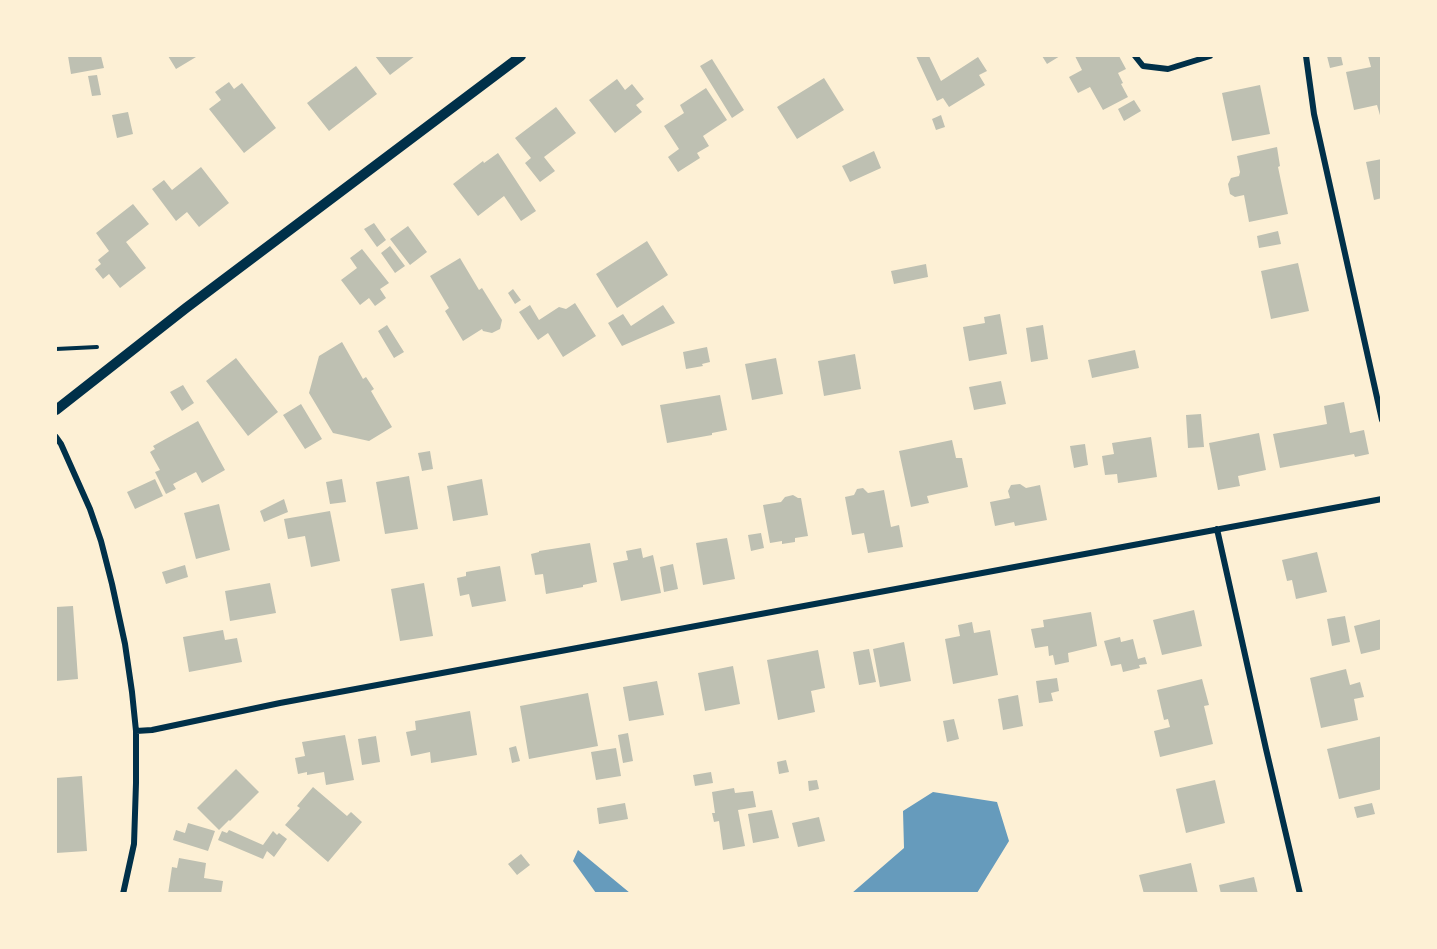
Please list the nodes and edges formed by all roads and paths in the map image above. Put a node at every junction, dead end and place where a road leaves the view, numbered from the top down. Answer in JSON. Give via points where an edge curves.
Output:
{"nodes":[{"id":1,"x":520,"y":56,"type":"edge"},
{"id":2,"x":1135,"y":56,"type":"edge"},
{"id":3,"x":1210,"y":56,"type":"edge"},
{"id":4,"x":1306,"y":56,"type":"edge"},
{"id":5,"x":97,"y":347,"type":"dead end"},
{"id":6,"x":56,"y":349,"type":"edge"},
{"id":7,"x":56,"y":410,"type":"edge"},
{"id":8,"x":1382,"y":420,"type":"edge"},
{"id":9,"x":56,"y":437,"type":"edge"},
{"id":10,"x":1382,"y":499,"type":"edge"},
{"id":11,"x":1217,"y":529,"type":"junction"},
{"id":12,"x":136,"y":731,"type":"junction"},
{"id":13,"x":123,"y":894,"type":"edge"},
{"id":14,"x":1300,"y":894,"type":"edge"}],
"edges":[{"from":1,"to":7,"type":"street"},
{"from":2,"to":3,"type":"street","via":[[1143,66],[1168,69]]},
{"from":4,"to":8,"type":"street","via":[[1314,114]]},
{"from":5,"to":6,"type":"path"},
{"from":9,"to":12,"type":"street","via":[[90,508],[104,552],[125,644]]},
{"from":10,"to":11,"type":"street"},
{"from":11,"to":12,"type":"street"},
{"from":11,"to":14,"type":"street"},
{"from":12,"to":13,"type":"street","via":[[134,844]]}]}
